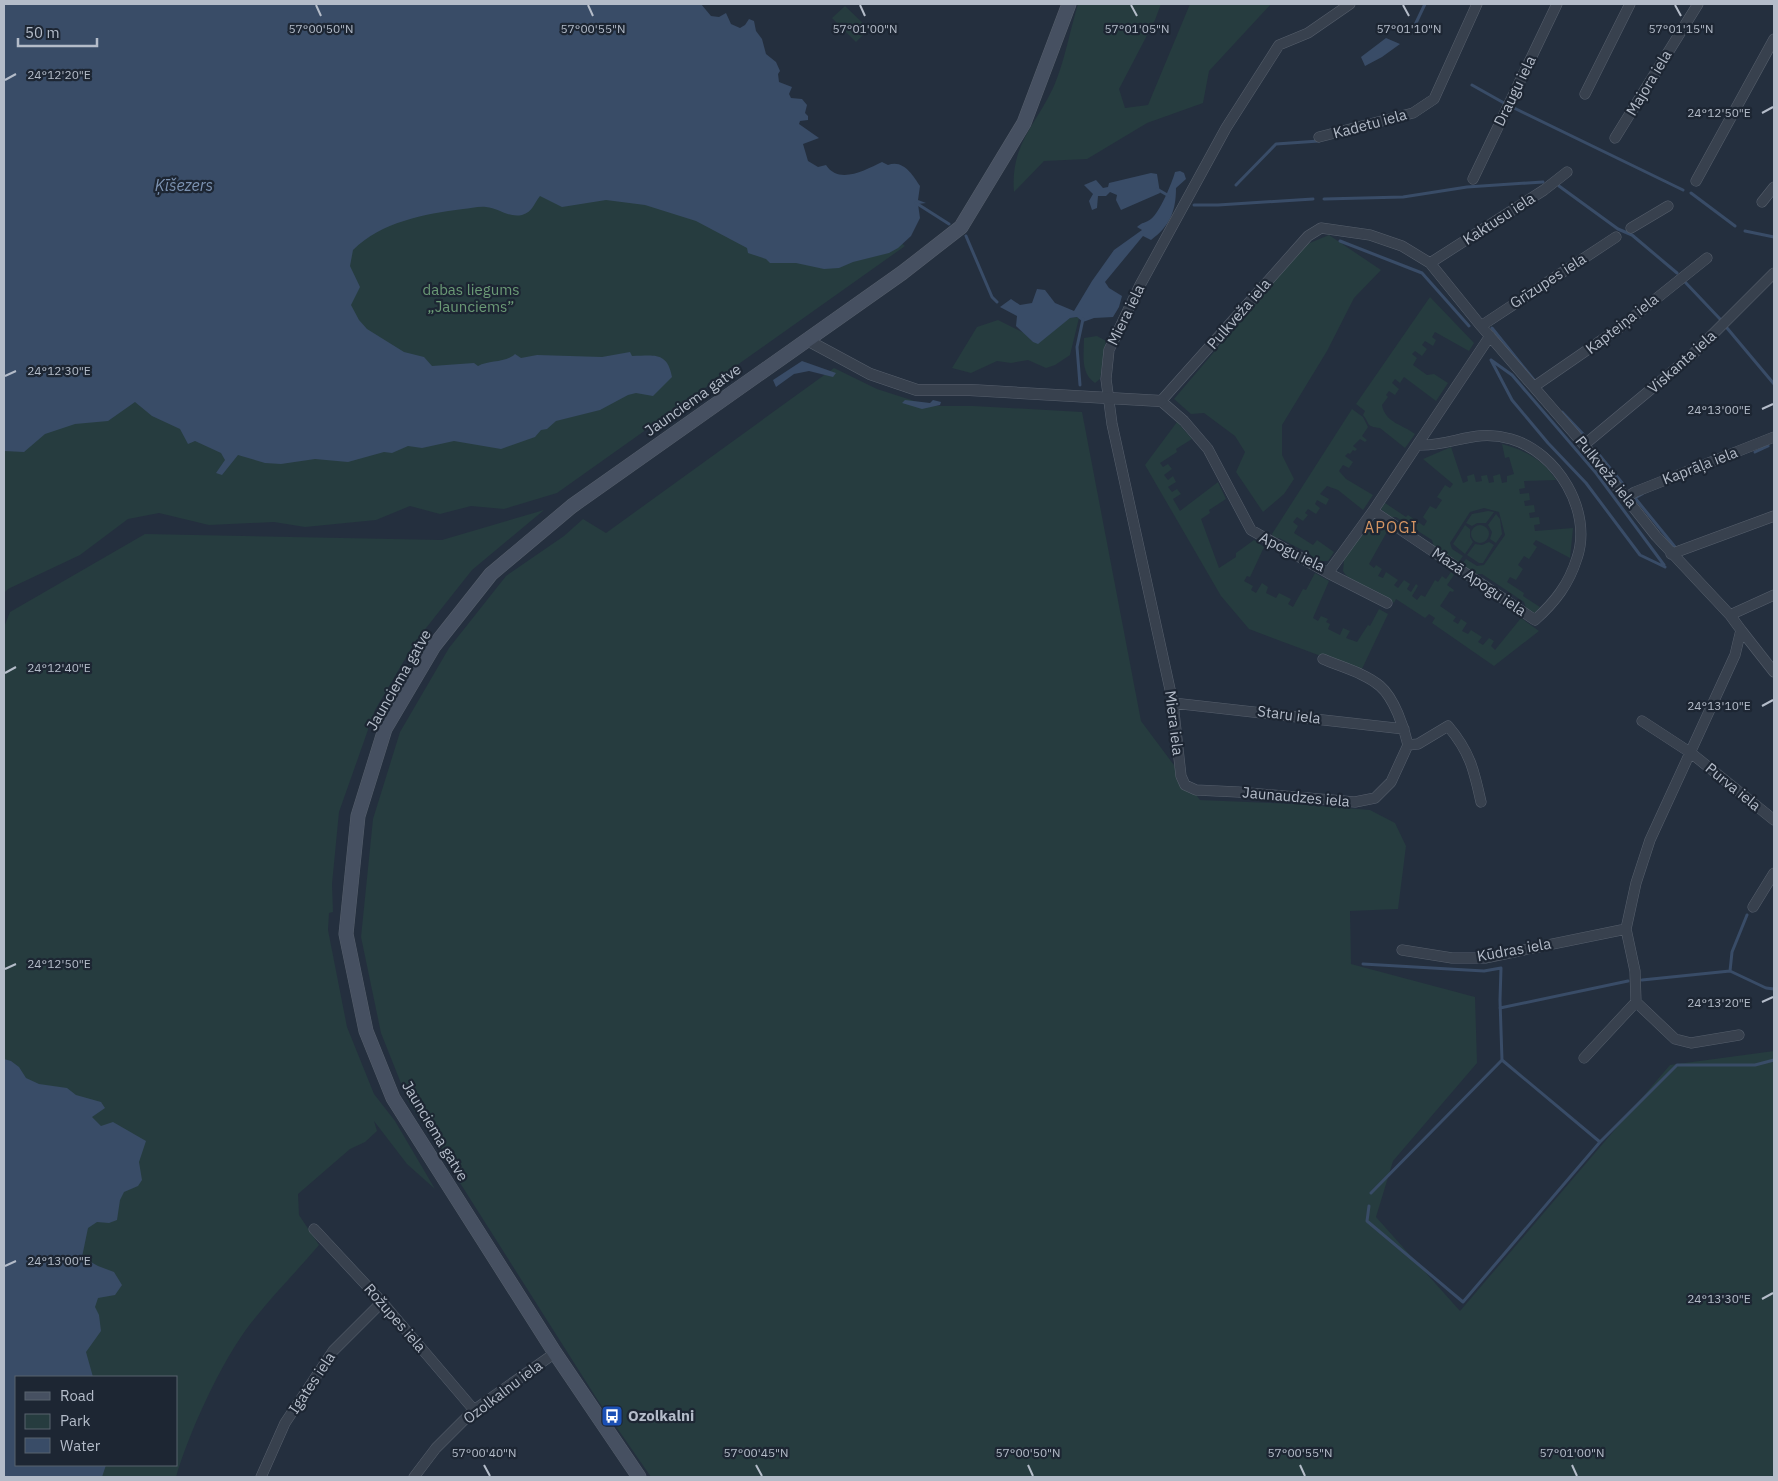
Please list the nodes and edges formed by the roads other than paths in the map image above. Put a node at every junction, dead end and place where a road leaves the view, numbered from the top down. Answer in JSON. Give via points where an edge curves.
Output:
{"nodes":[{"id":1,"x":1069,"y":4,"type":"edge"},
{"id":2,"x":1350,"y":4,"type":"edge"},
{"id":3,"x":1477,"y":4,"type":"edge"},
{"id":4,"x":1557,"y":4,"type":"edge"},
{"id":5,"x":1630,"y":4,"type":"edge"},
{"id":6,"x":1698,"y":4,"type":"edge"},
{"id":7,"x":1774,"y":39,"type":"edge"},
{"id":8,"x":1585,"y":94,"type":"dead end"},
{"id":9,"x":1318,"y":137,"type":"dead end"},
{"id":10,"x":1615,"y":138,"type":"dead end"},
{"id":11,"x":1567,"y":172,"type":"dead end"},
{"id":12,"x":1473,"y":179,"type":"dead end"},
{"id":13,"x":1696,"y":181,"type":"dead end"},
{"id":14,"x":1774,"y":186,"type":"edge"},
{"id":15,"x":1762,"y":202,"type":"dead end"},
{"id":16,"x":1668,"y":206,"type":"dead end"},
{"id":17,"x":1631,"y":228,"type":"dead end"},
{"id":18,"x":1616,"y":237,"type":"dead end"},
{"id":19,"x":1707,"y":258,"type":"dead end"},
{"id":20,"x":1430,"y":263,"type":"junction"},
{"id":21,"x":1774,"y":273,"type":"edge"},
{"id":22,"x":1481,"y":326,"type":"junction"},
{"id":23,"x":1490,"y":336,"type":"junction"},
{"id":24,"x":807,"y":340,"type":"junction"},
{"id":25,"x":1535,"y":386,"type":"junction"},
{"id":26,"x":1108,"y":398,"type":"junction"},
{"id":27,"x":1161,"y":401,"type":"junction"},
{"id":28,"x":1774,"y":437,"type":"edge"},
{"id":29,"x":1417,"y":445,"type":"junction"},
{"id":30,"x":1584,"y":445,"type":"junction"},
{"id":31,"x":1627,"y":497,"type":"junction"},
{"id":32,"x":1373,"y":511,"type":"junction"},
{"id":33,"x":1774,"y":516,"type":"edge"},
{"id":34,"x":1671,"y":554,"type":"junction"},
{"id":35,"x":1328,"y":573,"type":"junction"},
{"id":36,"x":1774,"y":595,"type":"edge"},
{"id":37,"x":1387,"y":603,"type":"dead end"},
{"id":38,"x":1730,"y":615,"type":"junction"},
{"id":39,"x":1741,"y":630,"type":"junction"},
{"id":40,"x":1323,"y":660,"type":"dead end"},
{"id":41,"x":1774,"y":672,"type":"edge"},
{"id":42,"x":1173,"y":703,"type":"junction"},
{"id":43,"x":1642,"y":721,"type":"dead end"},
{"id":44,"x":1404,"y":729,"type":"junction"},
{"id":45,"x":1408,"y":745,"type":"junction"},
{"id":46,"x":1691,"y":754,"type":"junction"},
{"id":47,"x":1185,"y":785,"type":"joint"},
{"id":48,"x":1481,"y":802,"type":"dead end"},
{"id":49,"x":1774,"y":820,"type":"edge"},
{"id":50,"x":1774,"y":873,"type":"edge"},
{"id":51,"x":1754,"y":907,"type":"dead end"},
{"id":52,"x":1626,"y":929,"type":"junction"},
{"id":53,"x":1402,"y":950,"type":"dead end"},
{"id":54,"x":1636,"y":1002,"type":"junction"},
{"id":55,"x":1739,"y":1036,"type":"dead end"},
{"id":56,"x":1584,"y":1058,"type":"dead end"},
{"id":57,"x":314,"y":1229,"type":"dead end"},
{"id":58,"x":382,"y":1302,"type":"junction"},
{"id":59,"x":554,"y":1353,"type":"junction"},
{"id":60,"x":474,"y":1410,"type":"junction"},
{"id":61,"x":261,"y":1477,"type":"edge"},
{"id":62,"x":414,"y":1477,"type":"edge"},
{"id":63,"x":639,"y":1477,"type":"edge"}],
"edges":[{"from":1,"to":24,"type":"main road","name":"Jaunciema gatve","via":[[1024,123],[960,226]]},
{"from":2,"to":26,"type":"street","name":"Miera iela","via":[[1308,33],[1279,45],[1226,128],[1139,287],[1109,350]]},
{"from":3,"to":9,"type":"street","name":"Kadetu iela","via":[[1434,99],[1413,113]]},
{"from":4,"to":12,"type":"street","name":"Draugu iela"},
{"from":5,"to":8,"type":"street"},
{"from":6,"to":10,"type":"street","name":"Majora iela"},
{"from":7,"to":13,"type":"street"},
{"from":11,"to":20,"type":"street","name":"Kaktusu iela"},
{"from":14,"to":15,"type":"street"},
{"from":16,"to":17,"type":"street"},
{"from":18,"to":22,"type":"street","name":"Grīzupes iela"},
{"from":19,"to":25,"type":"street","name":"Kapteiņa iela","via":[[1622,326]]},
{"from":20,"to":22,"type":"street","name":"Pulkveža iela"},
{"from":20,"to":27,"type":"street","name":"Pulkveža iela","via":[[1402,246],[1370,235],[1320,228],[1308,236]]},
{"from":21,"to":30,"type":"street","name":"Viskanta iela","via":[[1692,355]]},
{"from":22,"to":23,"type":"street","name":"Pulkveža iela"},
{"from":23,"to":25,"type":"street","name":"Pulkveža iela"},
{"from":23,"to":29,"type":"street","name":"Apogu iela"},
{"from":24,"to":26,"type":"street","via":[[870,374],[917,390]]},
{"from":24,"to":59,"type":"main road","name":"Jaunciema gatve","via":[[572,506],[491,574],[434,646],[385,729],[358,816],[346,934],[366,1031],[393,1098]]},
{"from":25,"to":30,"type":"street","name":"Pulkveža iela"},
{"from":26,"to":27,"type":"street"},
{"from":26,"to":42,"type":"street","name":"Miera iela"},
{"from":27,"to":35,"type":"street","name":"Apogu iela","via":[[1208,449],[1255,534]]},
{"from":28,"to":31,"type":"street","name":"Kaprāļa iela"},
{"from":29,"to":32,"type":"street","name":"Apogu iela"},
{"from":29,"to":32,"type":"street","name":"Mazā Apogu iela","via":[[1433,446],[1478,435],[1512,439],[1551,464],[1561,476],[1577,508],[1579,523],[1578,556],[1566,586],[1535,620]]},
{"from":30,"to":31,"type":"street","name":"Pulkveža iela"},
{"from":31,"to":34,"type":"street","name":"Pulkveža iela"},
{"from":32,"to":35,"type":"street","name":"Apogu iela"},
{"from":33,"to":34,"type":"street"},
{"from":34,"to":38,"type":"street","name":"Pulkveža iela"},
{"from":35,"to":37,"type":"street"},
{"from":36,"to":38,"type":"street"},
{"from":38,"to":39,"type":"street","name":"Pulkveža iela"},
{"from":39,"to":41,"type":"street","name":"Pulkveža iela"},
{"from":39,"to":46,"type":"street","via":[[1735,655]]},
{"from":40,"to":44,"type":"street","via":[[1381,686]]},
{"from":42,"to":44,"type":"street","name":"Staru iela"},
{"from":42,"to":47,"type":"street","name":"Miera iela","via":[[1181,776]]},
{"from":43,"to":46,"type":"street"},
{"from":44,"to":45,"type":"street"},
{"from":45,"to":47,"type":"street","name":"Jaunaudzes iela","via":[[1391,782],[1375,798],[1355,802],[1196,790]]},
{"from":45,"to":48,"type":"street","via":[[1418,744],[1448,726],[1472,762]]},
{"from":46,"to":49,"type":"street","name":"Purva iela"},
{"from":46,"to":52,"type":"street","via":[[1650,840]]},
{"from":50,"to":51,"type":"street"},
{"from":52,"to":53,"type":"street","name":"Kūdras iela","via":[[1485,958],[1452,958]]},
{"from":52,"to":54,"type":"street","via":[[1635,971]]},
{"from":54,"to":55,"type":"street","via":[[1675,1039],[1691,1043]]},
{"from":54,"to":56,"type":"street"},
{"from":57,"to":58,"type":"street","name":"Rožupes iela"},
{"from":58,"to":60,"type":"street","name":"Rožupes iela"},
{"from":58,"to":61,"type":"street","name":"Igates iela","via":[[333,1351],[285,1423]]},
{"from":59,"to":60,"type":"street","name":"Ozolkalnu iela"},
{"from":59,"to":63,"type":"main road","name":"Jaunciema gatve"},
{"from":60,"to":62,"type":"street","name":"Ozolkalnu iela","via":[[436,1448]]}]}
